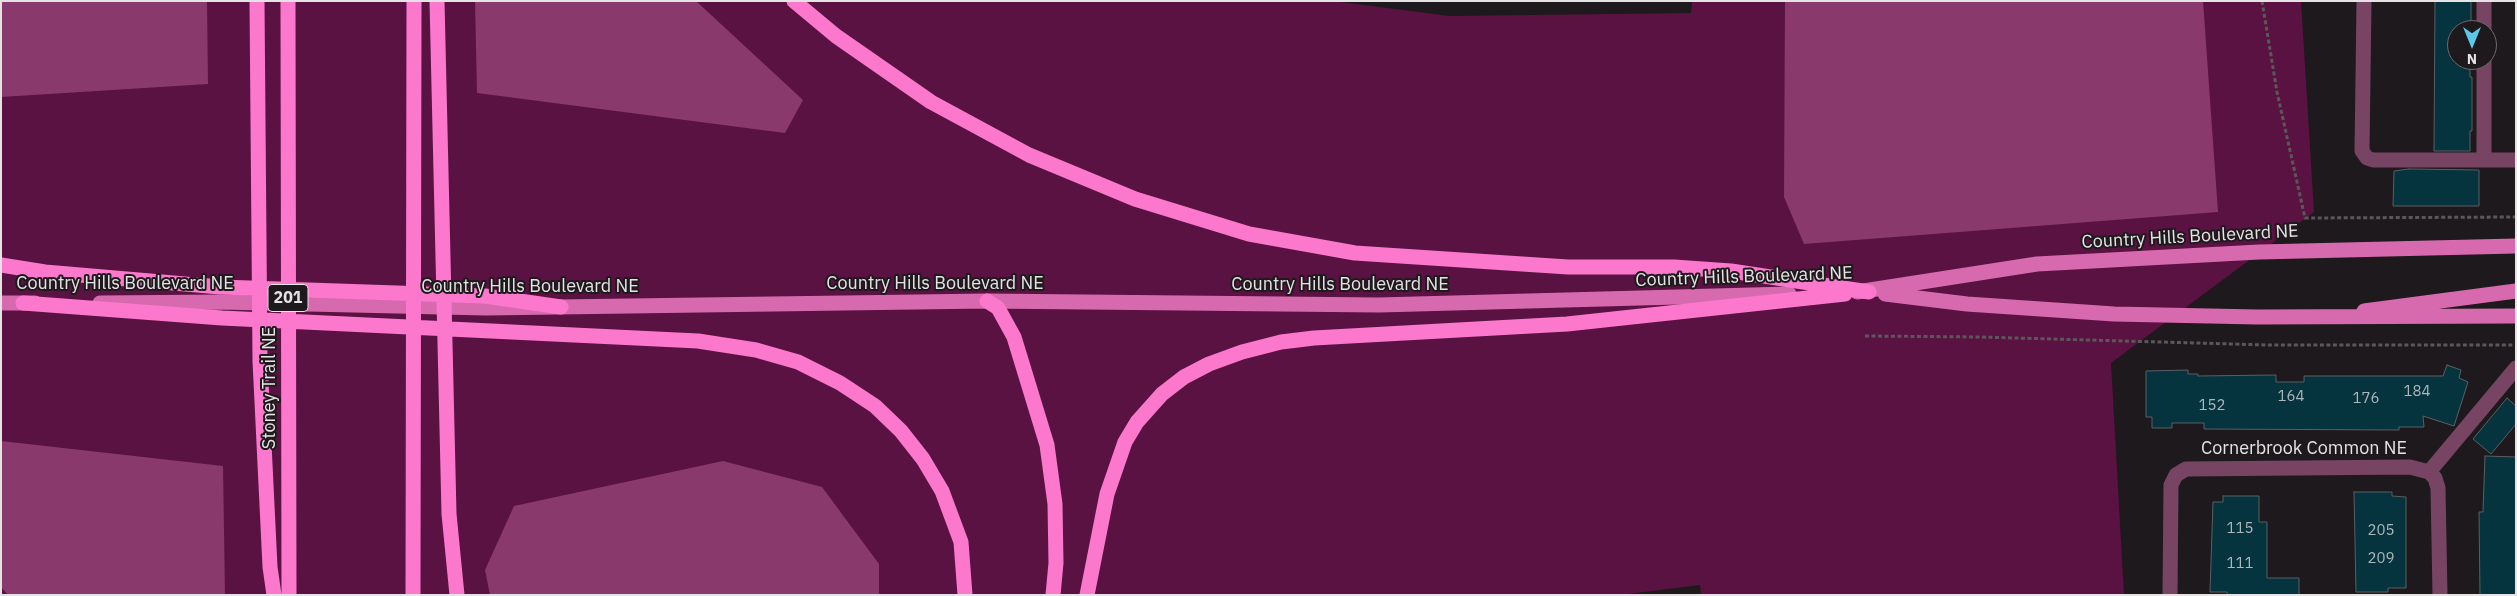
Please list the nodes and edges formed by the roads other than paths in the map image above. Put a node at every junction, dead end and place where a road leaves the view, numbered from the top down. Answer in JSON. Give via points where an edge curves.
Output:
{"nodes":[{"id":1,"x":257,"y":1,"type":"edge"},
{"id":2,"x":288,"y":1,"type":"edge"},
{"id":3,"x":414,"y":1,"type":"edge"},
{"id":4,"x":437,"y":1,"type":"edge"},
{"id":5,"x":794,"y":1,"type":"edge"},
{"id":6,"x":2364,"y":1,"type":"edge"},
{"id":7,"x":2484,"y":1,"type":"edge"},
{"id":8,"x":2484,"y":20,"type":"edge"},
{"id":9,"x":2484,"y":70,"type":"edge"},
{"id":10,"x":2484,"y":160,"type":"junction"},
{"id":11,"x":2516,"y":160,"type":"edge"},
{"id":12,"x":2516,"y":246,"type":"edge"},
{"id":13,"x":1,"y":265,"type":"edge"},
{"id":14,"x":2516,"y":291,"type":"edge"},
{"id":15,"x":1869,"y":292,"type":"junction"},
{"id":16,"x":220,"y":295,"type":"junction"},
{"id":17,"x":987,"y":301,"type":"junction"},
{"id":18,"x":1,"y":303,"type":"edge"},
{"id":19,"x":23,"y":303,"type":"junction"},
{"id":20,"x":561,"y":307,"type":"joint"},
{"id":21,"x":2335,"y":317,"type":"junction"},
{"id":22,"x":2516,"y":318,"type":"edge"},
{"id":23,"x":2516,"y":368,"type":"edge"},
{"id":24,"x":2429,"y":472,"type":"junction"},
{"id":25,"x":274,"y":595,"type":"edge"},
{"id":26,"x":289,"y":595,"type":"edge"},
{"id":27,"x":413,"y":595,"type":"edge"},
{"id":28,"x":457,"y":595,"type":"edge"},
{"id":29,"x":965,"y":595,"type":"edge"},
{"id":30,"x":1053,"y":595,"type":"edge"},
{"id":31,"x":1086,"y":595,"type":"edge"},
{"id":32,"x":2170,"y":595,"type":"edge"},
{"id":33,"x":2440,"y":595,"type":"edge"}],
"edges":[{"from":1,"to":25,"type":"highway","via":[[260,361]]},
{"from":2,"to":26,"type":"highway","name":"Stoney Trail NE","number":"201"},
{"from":3,"to":27,"type":"highway"},
{"from":4,"to":28,"type":"highway","via":[[448,514]]},
{"from":5,"to":15,"type":"highway","via":[[836,36],[931,102],[1029,155],[1135,199],[1249,234],[1355,253],[1568,267],[1674,267],[1731,271]]},
{"from":6,"to":10,"type":"street","via":[[2362,151],[2367,158]]},
{"from":7,"to":8,"type":"street"},
{"from":9,"to":10,"type":"street"},
{"from":10,"to":11,"type":"street"},
{"from":12,"to":15,"type":"main road","name":"Country Hills Boulevard NE","via":[[2259,252],[2057,262]]},
{"from":13,"to":16,"type":"highway"},
{"from":14,"to":21,"type":"main road","via":[[2382,307]]},
{"from":15,"to":17,"type":"main road","name":"Country Hills Boulevard NE","via":[[1379,304]]},
{"from":15,"to":21,"type":"main road","name":"Country Hills Boulevard NE","via":[[1968,304],[2114,314]]},
{"from":15,"to":31,"type":"highway","via":[[1567,324],[1314,338],[1281,342],[1209,364],[1162,394],[1137,422],[1126,442],[1107,494]]},
{"from":16,"to":19,"type":"main road","name":"Country Hills Boulevard NE"},
{"from":16,"to":20,"type":"highway"},
{"from":17,"to":20,"type":"main road","name":"Country Hills Boulevard NE"},
{"from":17,"to":30,"type":"highway","via":[[998,308],[1014,337],[1047,445],[1055,504]]},
{"from":18,"to":19,"type":"main road","name":"Country Hills Boulevard NE"},
{"from":19,"to":29,"type":"highway","via":[[222,318],[698,341],[756,350],[798,362],[840,383],[875,406],[923,459],[942,491],[961,542]]},
{"from":21,"to":22,"type":"main road","name":"Country Hills Boulevard NE"},
{"from":23,"to":24,"type":"street"},
{"from":24,"to":32,"type":"street","name":"Cornerbrook Common NE","via":[[2410,467],[2186,469],[2176,475],[2171,485]]},
{"from":24,"to":33,"type":"street","name":"Cornerbrook Common NE","via":[[2435,478],[2440,503]]}]}
